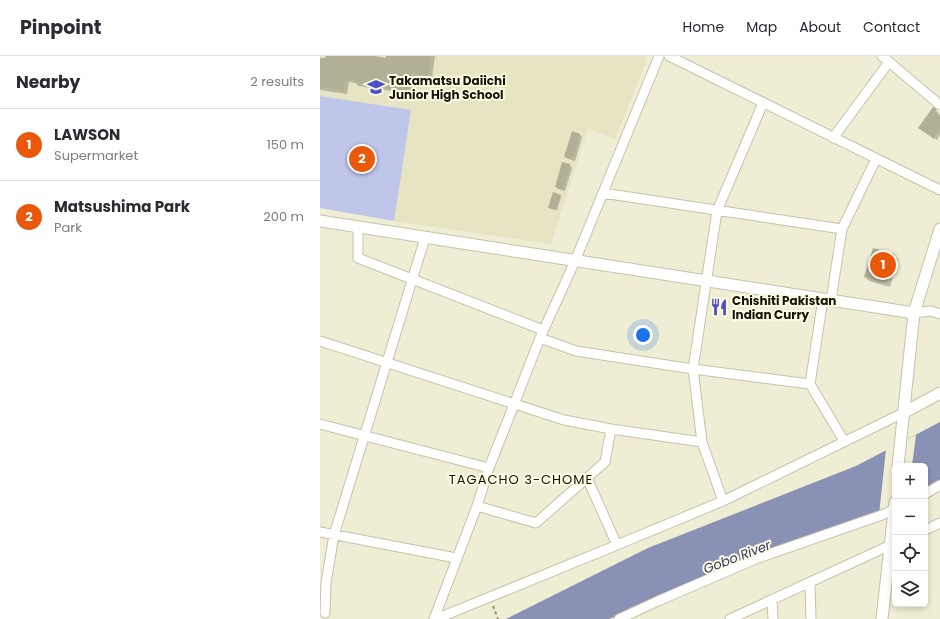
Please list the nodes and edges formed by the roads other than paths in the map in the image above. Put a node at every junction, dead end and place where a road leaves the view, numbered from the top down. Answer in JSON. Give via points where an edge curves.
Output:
{"nodes":[{"id":1,"x":659,"y":56,"type":"edge"},
{"id":2,"x":669,"y":56,"type":"edge"},
{"id":3,"x":882,"y":56,"type":"edge"},
{"id":4,"x":889,"y":62,"type":"junction"},
{"id":5,"x":763,"y":103,"type":"junction"},
{"id":6,"x":940,"y":104,"type":"edge"},
{"id":7,"x":833,"y":138,"type":"junction"},
{"id":8,"x":876,"y":159,"type":"junction"},
{"id":9,"x":940,"y":190,"type":"edge"},
{"id":10,"x":603,"y":193,"type":"junction"},
{"id":11,"x":717,"y":211,"type":"junction"},
{"id":12,"x":320,"y":221,"type":"edge"},
{"id":13,"x":358,"y":227,"type":"junction"},
{"id":14,"x":842,"y":229,"type":"junction"},
{"id":15,"x":940,"y":229,"type":"edge"},
{"id":16,"x":425,"y":238,"type":"junction"},
{"id":17,"x":575,"y":261,"type":"junction"},
{"id":18,"x":412,"y":279,"type":"junction"},
{"id":19,"x":706,"y":281,"type":"junction"},
{"id":20,"x":827,"y":299,"type":"junction"},
{"id":21,"x":914,"y":313,"type":"junction"},
{"id":22,"x":940,"y":314,"type":"edge"},
{"id":23,"x":542,"y":334,"type":"junction"},
{"id":24,"x":320,"y":341,"type":"edge"},
{"id":25,"x":387,"y":363,"type":"junction"},
{"id":26,"x":694,"y":369,"type":"junction"},
{"id":27,"x":810,"y":384,"type":"junction"},
{"id":28,"x":940,"y":393,"type":"edge"},
{"id":29,"x":514,"y":403,"type":"junction"},
{"id":30,"x":905,"y":412,"type":"junction"},
{"id":31,"x":320,"y":424,"type":"edge"},
{"id":32,"x":611,"y":429,"type":"junction"},
{"id":33,"x":364,"y":436,"type":"junction"},
{"id":34,"x":844,"y":441,"type":"junction"},
{"id":35,"x":702,"y":442,"type":"junction"},
{"id":36,"x":898,"y":463,"type":"edge"},
{"id":37,"x":488,"y":468,"type":"junction"},
{"id":38,"x":587,"y":478,"type":"junction"},
{"id":39,"x":940,"y":485,"type":"edge"},
{"id":40,"x":928,"y":492,"type":"edge"},
{"id":41,"x":723,"y":501,"type":"junction"},
{"id":42,"x":477,"y":506,"type":"junction"},
{"id":43,"x":892,"y":509,"type":"edge"},
{"id":44,"x":940,"y":523,"type":"edge"},
{"id":45,"x":928,"y":529,"type":"edge"},
{"id":46,"x":320,"y":532,"type":"edge"},
{"id":47,"x":334,"y":535,"type":"junction"},
{"id":48,"x":892,"y":544,"type":"edge"},
{"id":49,"x":617,"y":546,"type":"junction"},
{"id":50,"x":892,"y":551,"type":"edge"},
{"id":51,"x":456,"y":558,"type":"junction"},
{"id":52,"x":810,"y":583,"type":"junction"},
{"id":53,"x":772,"y":600,"type":"junction"},
{"id":54,"x":325,"y":613,"type":"dead end"},
{"id":55,"x":751,"y":614,"type":"edge"},
{"id":56,"x":435,"y":619,"type":"edge"},
{"id":57,"x":619,"y":619,"type":"edge"},
{"id":58,"x":730,"y":619,"type":"edge"},
{"id":59,"x":773,"y":619,"type":"edge"},
{"id":60,"x":811,"y":619,"type":"edge"},
{"id":61,"x":882,"y":619,"type":"edge"}],
"edges":[{"from":1,"to":10,"type":"street"},
{"from":2,"to":5,"type":"street"},
{"from":3,"to":4,"type":"street"},
{"from":4,"to":6,"type":"street"},
{"from":4,"to":7,"type":"street"},
{"from":5,"to":7,"type":"street"},
{"from":5,"to":11,"type":"street"},
{"from":7,"to":8,"type":"street"},
{"from":8,"to":9,"type":"street"},
{"from":8,"to":14,"type":"street"},
{"from":10,"to":11,"type":"street"},
{"from":10,"to":17,"type":"street"},
{"from":11,"to":14,"type":"street"},
{"from":11,"to":19,"type":"street"},
{"from":12,"to":13,"type":"street"},
{"from":13,"to":16,"type":"street"},
{"from":13,"to":18,"type":"street","via":[[358,258]]},
{"from":14,"to":20,"type":"street"},
{"from":15,"to":21,"type":"street"},
{"from":16,"to":17,"type":"street"},
{"from":16,"to":18,"type":"street"},
{"from":17,"to":19,"type":"street"},
{"from":17,"to":23,"type":"street"},
{"from":18,"to":23,"type":"street"},
{"from":18,"to":25,"type":"street"},
{"from":19,"to":20,"type":"street"},
{"from":19,"to":26,"type":"street"},
{"from":20,"to":21,"type":"street"},
{"from":20,"to":27,"type":"street"},
{"from":21,"to":22,"type":"street","via":[[931,311]]},
{"from":21,"to":30,"type":"street"},
{"from":23,"to":26,"type":"street","via":[[576,351]]},
{"from":23,"to":29,"type":"street"},
{"from":24,"to":25,"type":"street"},
{"from":25,"to":29,"type":"street"},
{"from":25,"to":33,"type":"street"},
{"from":26,"to":27,"type":"street"},
{"from":26,"to":35,"type":"street"},
{"from":27,"to":34,"type":"street"},
{"from":28,"to":30,"type":"street"},
{"from":29,"to":32,"type":"street","via":[[564,420]]},
{"from":29,"to":37,"type":"street"},
{"from":30,"to":34,"type":"street"},
{"from":30,"to":36,"type":"street"},
{"from":31,"to":33,"type":"street"},
{"from":32,"to":35,"type":"street"},
{"from":32,"to":38,"type":"street","via":[[605,462]]},
{"from":33,"to":37,"type":"street"},
{"from":33,"to":47,"type":"street"},
{"from":34,"to":41,"type":"street"},
{"from":35,"to":41,"type":"street"},
{"from":37,"to":42,"type":"street"},
{"from":38,"to":42,"type":"street","via":[[536,522]]},
{"from":38,"to":49,"type":"street"},
{"from":39,"to":40,"type":"street"},
{"from":41,"to":49,"type":"street"},
{"from":42,"to":51,"type":"street"},
{"from":43,"to":57,"type":"street","via":[[882,515],[758,558]]},
{"from":44,"to":45,"type":"street"},
{"from":46,"to":47,"type":"street"},
{"from":47,"to":51,"type":"street"},
{"from":47,"to":54,"type":"street","via":[[326,583]]},
{"from":48,"to":52,"type":"street"},
{"from":49,"to":56,"type":"street"},
{"from":50,"to":61,"type":"street"},
{"from":51,"to":56,"type":"street"},
{"from":52,"to":53,"type":"street"},
{"from":52,"to":60,"type":"street"},
{"from":53,"to":55,"type":"street"},
{"from":53,"to":59,"type":"street"},
{"from":55,"to":58,"type":"street"}]}
